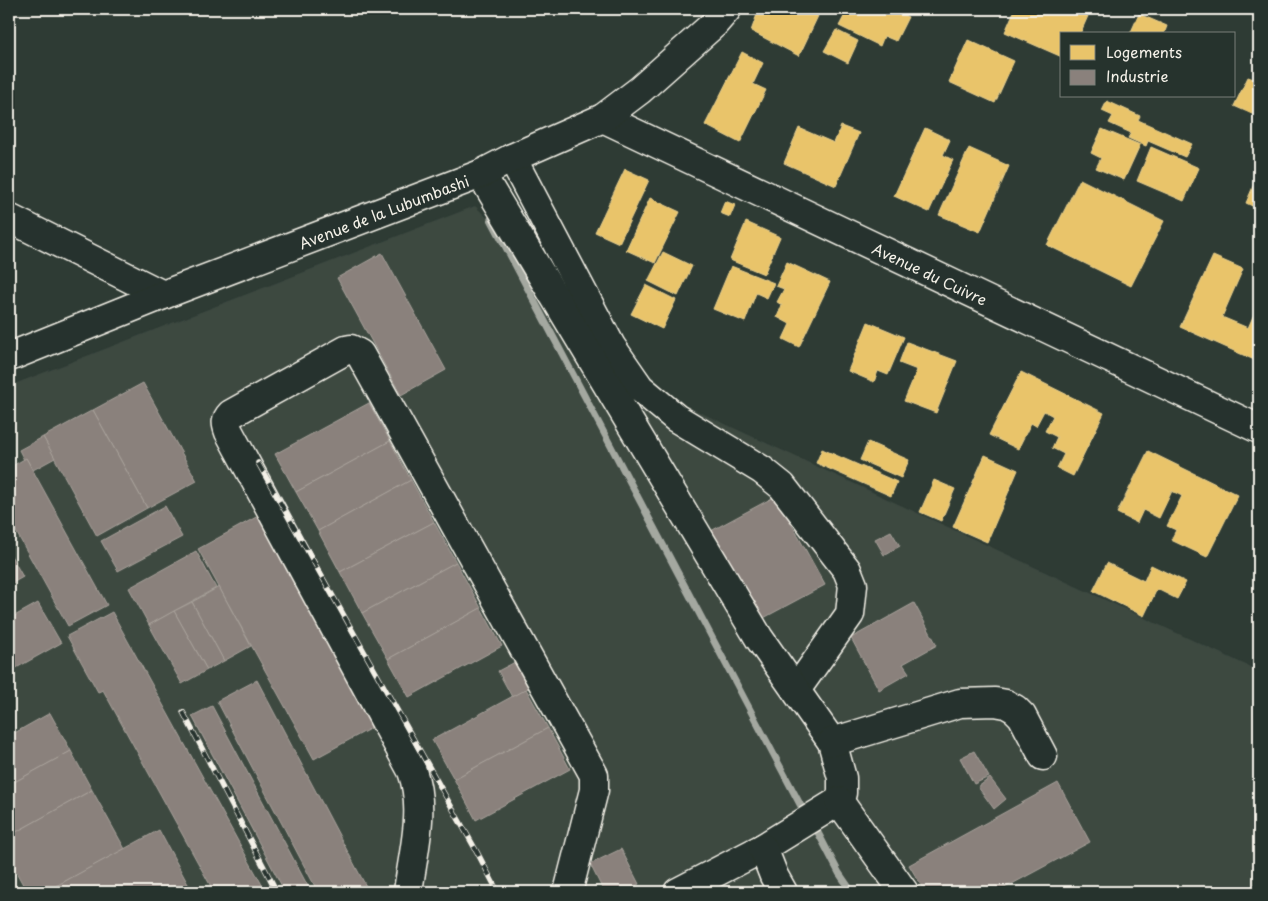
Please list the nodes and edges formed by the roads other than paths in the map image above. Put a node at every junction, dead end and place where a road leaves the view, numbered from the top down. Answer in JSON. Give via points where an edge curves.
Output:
{"nodes":[{"id":1,"x":727,"y":9,"type":"edge"},
{"id":2,"x":603,"y":118,"type":"junction"},
{"id":3,"x":512,"y":158,"type":"junction"},
{"id":4,"x":481,"y":174,"type":"junction"},
{"id":5,"x":9,"y":218,"type":"edge"},
{"id":6,"x":163,"y":295,"type":"junction"},
{"id":7,"x":9,"y":357,"type":"edge"},
{"id":8,"x":1259,"y":429,"type":"edge"},
{"id":9,"x":796,"y":690,"type":"junction"},
{"id":10,"x":832,"y":742,"type":"junction"},
{"id":11,"x":1043,"y":756,"type":"dead end"},
{"id":12,"x":839,"y":801,"type":"junction"},
{"id":13,"x":763,"y":848,"type":"junction"},
{"id":14,"x":408,"y":892,"type":"edge"},
{"id":15,"x":568,"y":892,"type":"edge"},
{"id":16,"x":678,"y":892,"type":"edge"},
{"id":17,"x":783,"y":892,"type":"edge"},
{"id":18,"x":904,"y":892,"type":"edge"}],
"edges":[{"from":1,"to":2,"type":"street","name":"Avenue de la Lubumbashi","via":[[640,90]]},
{"from":2,"to":3,"type":"street","name":"Avenue de la Lubumbashi"},
{"from":2,"to":8,"type":"street","name":"Avenue du Cuivre"},
{"from":3,"to":4,"type":"street","name":"Avenue de la Lubumbashi"},
{"from":3,"to":9,"type":"street","via":[[611,346],[640,388],[676,418],[762,470],[782,486],[847,570],[853,585],[850,614]]},
{"from":4,"to":6,"type":"street","name":"Avenue de la Lubumbashi"},
{"from":4,"to":9,"type":"street","via":[[759,638]]},
{"from":5,"to":6,"type":"street"},
{"from":6,"to":7,"type":"street","name":"Avenue de la Lubumbashi"},
{"from":9,"to":10,"type":"street"},
{"from":10,"to":11,"type":"street","via":[[960,703],[995,702],[1006,704],[1022,716]]},
{"from":10,"to":12,"type":"street","via":[[842,778]]},
{"from":12,"to":13,"type":"street"},
{"from":12,"to":18,"type":"street"},
{"from":13,"to":16,"type":"street"},
{"from":13,"to":17,"type":"street"},
{"from":14,"to":15,"type":"street","via":[[419,811],[412,771],[226,423],[230,414],[351,349],[360,354],[594,775],[594,790]]}]}
